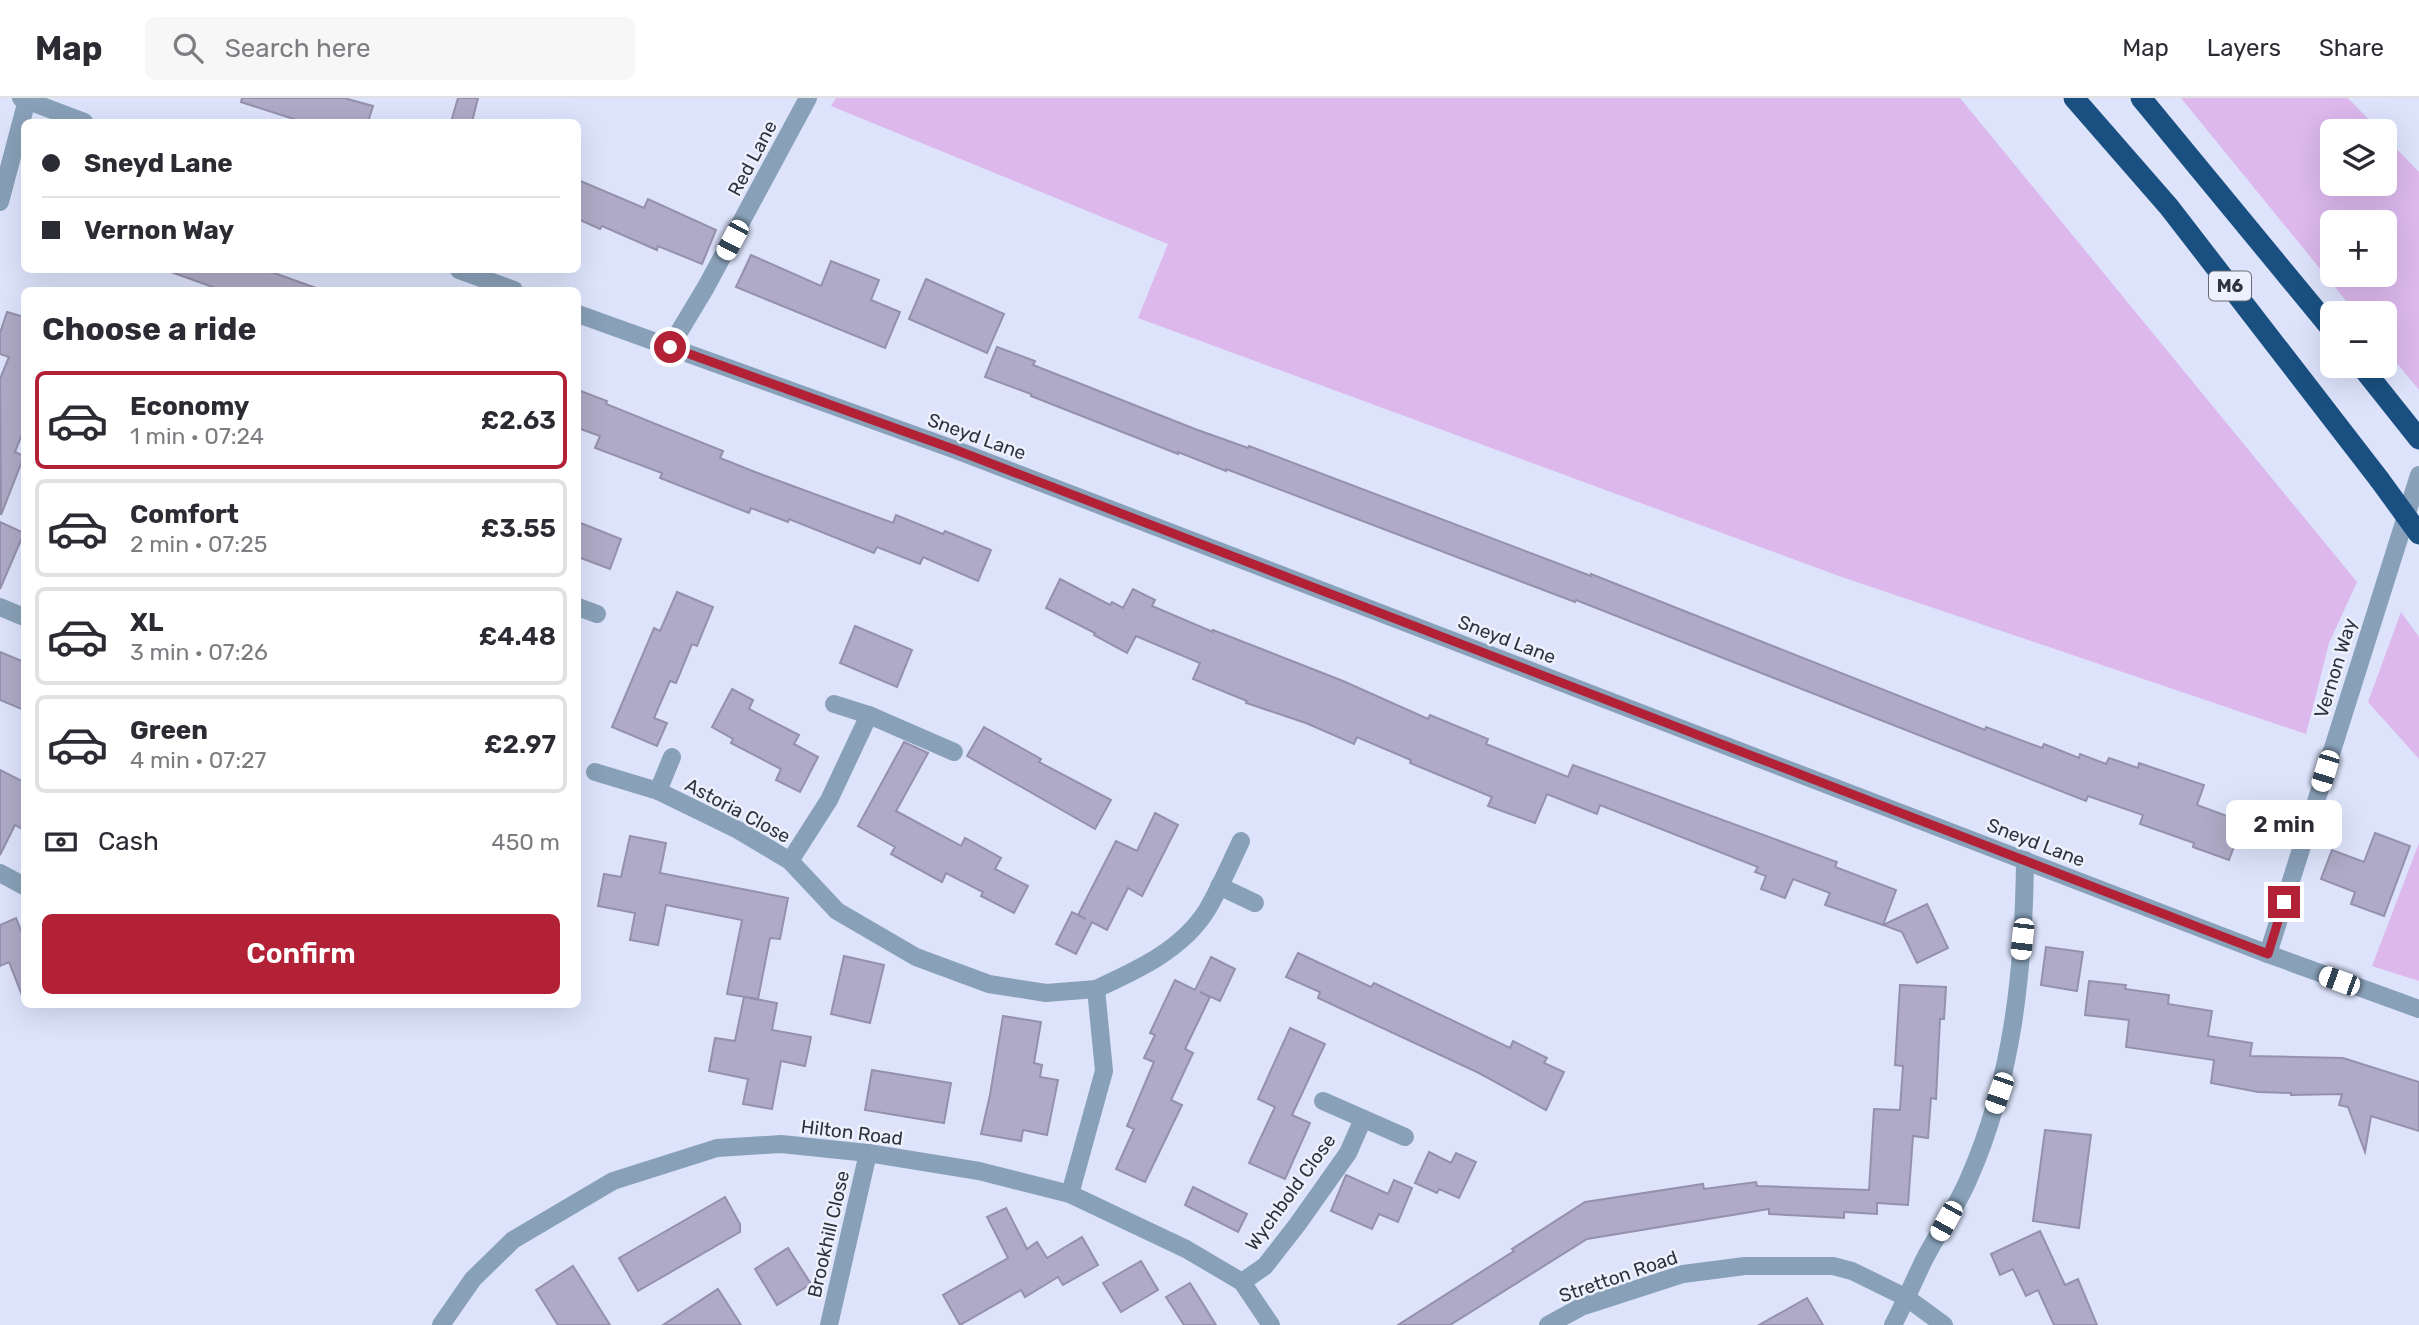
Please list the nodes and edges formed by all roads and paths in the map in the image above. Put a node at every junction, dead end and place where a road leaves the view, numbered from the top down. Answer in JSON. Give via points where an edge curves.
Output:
{"nodes":[{"id":1,"x":808,"y":98,"type":"edge"},
{"id":2,"x":2074,"y":98,"type":"edge"},
{"id":3,"x":2141,"y":98,"type":"edge"},
{"id":4,"x":24,"y":99,"type":"edge"},
{"id":5,"x":76,"y":119,"type":"edge"},
{"id":6,"x":0,"y":202,"type":"edge"},
{"id":7,"x":467,"y":273,"type":"edge"},
{"id":8,"x":506,"y":287,"type":"edge"},
{"id":9,"x":581,"y":315,"type":"edge"},
{"id":10,"x":2320,"y":315,"type":"edge"},
{"id":11,"x":670,"y":347,"type":"junction"},
{"id":12,"x":2371,"y":378,"type":"edge"},
{"id":13,"x":2419,"y":439,"type":"edge"},
{"id":14,"x":2419,"y":475,"type":"edge"},
{"id":15,"x":2419,"y":534,"type":"edge"},
{"id":16,"x":0,"y":607,"type":"edge"},
{"id":17,"x":581,"y":608,"type":"edge"},
{"id":18,"x":597,"y":614,"type":"dead end"},
{"id":19,"x":21,"y":616,"type":"edge"},
{"id":20,"x":834,"y":704,"type":"dead end"},
{"id":21,"x":869,"y":715,"type":"junction"},
{"id":22,"x":954,"y":752,"type":"dead end"},
{"id":23,"x":672,"y":757,"type":"dead end"},
{"id":24,"x":595,"y":772,"type":"dead end"},
{"id":25,"x":658,"y":791,"type":"junction"},
{"id":26,"x":1241,"y":841,"type":"dead end"},
{"id":27,"x":2025,"y":860,"type":"junction"},
{"id":28,"x":790,"y":861,"type":"junction"},
{"id":29,"x":0,"y":873,"type":"edge"},
{"id":30,"x":21,"y":884,"type":"edge"},
{"id":31,"x":1219,"y":887,"type":"junction"},
{"id":32,"x":1255,"y":903,"type":"dead end"},
{"id":33,"x":2268,"y":954,"type":"junction"},
{"id":34,"x":1096,"y":989,"type":"junction"},
{"id":35,"x":2419,"y":1009,"type":"edge"},
{"id":36,"x":1323,"y":1101,"type":"dead end"},
{"id":37,"x":1363,"y":1119,"type":"junction"},
{"id":38,"x":1405,"y":1137,"type":"dead end"},
{"id":39,"x":868,"y":1153,"type":"junction"},
{"id":40,"x":1070,"y":1194,"type":"junction"},
{"id":41,"x":1242,"y":1282,"type":"junction"},
{"id":42,"x":1907,"y":1298,"type":"junction"},
{"id":43,"x":441,"y":1325,"type":"edge"},
{"id":44,"x":828,"y":1325,"type":"edge"},
{"id":45,"x":1271,"y":1325,"type":"edge"},
{"id":46,"x":1548,"y":1325,"type":"edge"},
{"id":47,"x":1893,"y":1325,"type":"edge"},
{"id":48,"x":1944,"y":1325,"type":"edge"}],
"edges":[{"from":1,"to":11,"type":"street","name":"Red Lane"},
{"from":2,"to":15,"type":"highway","number":"M6","bridge":true,"via":[[2169,207]]},
{"from":3,"to":10,"type":"highway","number":"M6"},
{"from":4,"to":5,"type":"street"},
{"from":4,"to":6,"type":"street"},
{"from":7,"to":8,"type":"street"},
{"from":9,"to":11,"type":"street","name":"Sneyd Lane"},
{"from":11,"to":27,"type":"street","name":"Sneyd Lane","via":[[970,454]]},
{"from":12,"to":13,"type":"highway"},
{"from":14,"to":33,"type":"street","name":"Vernon Way"},
{"from":16,"to":19,"type":"street"},
{"from":17,"to":18,"type":"street"},
{"from":20,"to":21,"type":"street"},
{"from":21,"to":22,"type":"street"},
{"from":21,"to":28,"type":"street","via":[[829,800]]},
{"from":23,"to":25,"type":"street","name":"Astoria Close"},
{"from":24,"to":25,"type":"street","name":"Astoria Close"},
{"from":25,"to":28,"type":"street","name":"Astoria Close"},
{"from":26,"to":31,"type":"street"},
{"from":27,"to":33,"type":"street","name":"Sneyd Lane"},
{"from":27,"to":42,"type":"street","via":[[2025,914],[2014,1015],[1999,1093],[1969,1179]]},
{"from":28,"to":34,"type":"street","name":"Astoria Close","via":[[837,911],[916,957],[989,984],[1046,993]]},
{"from":29,"to":30,"type":"street"},
{"from":31,"to":32,"type":"street"},
{"from":31,"to":34,"type":"street","via":[[1206,912],[1163,955]]},
{"from":33,"to":35,"type":"street","name":"Sneyd Lane"},
{"from":34,"to":40,"type":"street","via":[[1104,1071]]},
{"from":36,"to":37,"type":"street","name":"Wychbold Close"},
{"from":37,"to":38,"type":"street","name":"Wychbold Close"},
{"from":37,"to":41,"type":"street","name":"Wychbold Close","via":[[1348,1153],[1297,1225],[1265,1265]]},
{"from":39,"to":40,"type":"street","name":"Hilton Road","via":[[979,1171]]},
{"from":39,"to":43,"type":"street","name":"Hilton Road","via":[[781,1144],[717,1148],[613,1181],[513,1240],[473,1279]]},
{"from":39,"to":44,"type":"street","name":"Brookhill Close"},
{"from":40,"to":41,"type":"street","name":"Hilton Road","via":[[1186,1249]]},
{"from":41,"to":45,"type":"street","name":"Hilton Road"},
{"from":42,"to":46,"type":"street","name":"Stretton Road","via":[[1833,1266],[1745,1266],[1683,1274],[1581,1307]]},
{"from":42,"to":47,"type":"street"},
{"from":42,"to":48,"type":"street","name":"Stretton Road"}]}
